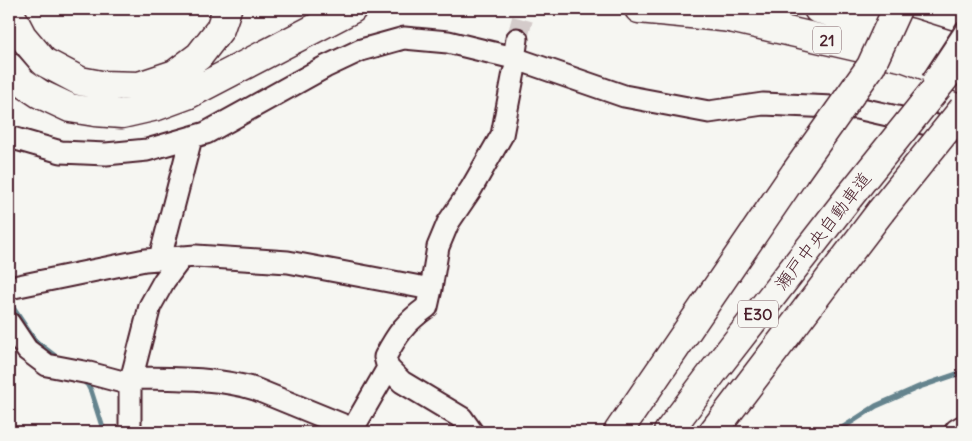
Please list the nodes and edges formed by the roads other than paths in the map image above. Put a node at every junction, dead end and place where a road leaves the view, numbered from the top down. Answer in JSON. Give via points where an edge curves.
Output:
{"nodes":[{"id":1,"x":227,"y":9,"type":"edge"},
{"id":2,"x":352,"y":9,"type":"edge"},
{"id":3,"x":639,"y":9,"type":"edge"},
{"id":4,"x":690,"y":9,"type":"edge"},
{"id":5,"x":818,"y":9,"type":"edge"},
{"id":6,"x":897,"y":9,"type":"edge"},
{"id":7,"x":9,"y":11,"type":"edge"},
{"id":8,"x":732,"y":18,"type":"junction"},
{"id":9,"x":963,"y":26,"type":"edge"},
{"id":10,"x":963,"y":49,"type":"edge"},
{"id":11,"x":963,"y":55,"type":"edge"},
{"id":12,"x":515,"y":56,"type":"junction"},
{"id":13,"x":9,"y":67,"type":"edge"},
{"id":14,"x":963,"y":79,"type":"edge"},
{"id":15,"x":963,"y":109,"type":"edge"},
{"id":16,"x":963,"y":127,"type":"edge"},
{"id":17,"x":963,"y":132,"type":"edge"},
{"id":18,"x":9,"y":137,"type":"edge"},
{"id":19,"x":191,"y":138,"type":"junction"},
{"id":20,"x":933,"y":147,"type":"junction"},
{"id":21,"x":849,"y":197,"type":"junction"},
{"id":22,"x":182,"y":257,"type":"junction"},
{"id":23,"x":160,"y":258,"type":"junction"},
{"id":24,"x":13,"y":286,"type":"edge"},
{"id":25,"x":431,"y":289,"type":"junction"},
{"id":26,"x":9,"y":323,"type":"edge"},
{"id":27,"x":388,"y":368,"type":"junction"},
{"id":28,"x":131,"y":381,"type":"junction"},
{"id":29,"x":963,"y":429,"type":"edge"},
{"id":30,"x":352,"y":430,"type":"edge"},
{"id":31,"x":130,"y":432,"type":"edge"},
{"id":32,"x":472,"y":432,"type":"edge"},
{"id":33,"x":618,"y":432,"type":"edge"},
{"id":34,"x":668,"y":432,"type":"edge"},
{"id":35,"x":713,"y":432,"type":"edge"},
{"id":36,"x":958,"y":432,"type":"edge"}],
"edges":[{"from":1,"to":7,"type":"main road","via":[[220,29],[199,56],[175,74],[139,86],[80,81],[44,62],[22,36]]},
{"from":2,"to":13,"type":"main road","via":[[187,96],[122,114],[70,108],[22,82]]},
{"from":3,"to":8,"type":"main road"},
{"from":4,"to":8,"type":"main road","number":"21"},
{"from":5,"to":10,"type":"main road","number":"21"},
{"from":6,"to":33,"type":"main road","bridge":true,"via":[[871,66]]},
{"from":8,"to":14,"type":"main road","number":"21","via":[[905,58]]},
{"from":9,"to":21,"type":"lane","bridge":true},
{"from":11,"to":21,"type":"main road","name":"瀬戸中央自動車道","number":"E30","bridge":true},
{"from":12,"to":17,"type":"street","via":[[624,96],[709,112],[763,104],[857,108]]},
{"from":12,"to":19,"type":"street","via":[[448,42],[404,38],[361,50],[324,67],[206,133]]},
{"from":12,"to":25,"type":"street","via":[[502,135],[448,223],[438,247]]},
{"from":15,"to":20,"type":"main road","name":"瀬戸中央自動車道","number":"E30","bridge":true},
{"from":16,"to":20,"type":"main road"},
{"from":18,"to":19,"type":"street","via":[[61,152],[106,154],[147,150]]},
{"from":19,"to":23,"type":"street"},
{"from":20,"to":35,"type":"main road","name":"瀬戸中央自動車道","number":"E30","bridge":true},
{"from":21,"to":34,"type":"main road","name":"瀬戸中央自動車道","number":"E30"},
{"from":22,"to":23,"type":"street"},
{"from":22,"to":25,"type":"street","via":[[288,262]]},
{"from":22,"to":28,"type":"street","via":[[150,306]]},
{"from":23,"to":24,"type":"street"},
{"from":25,"to":27,"type":"street","via":[[427,307],[411,318],[385,357]]},
{"from":26,"to":28,"type":"street","via":[[27,350],[47,365]]},
{"from":27,"to":30,"type":"street"},
{"from":27,"to":32,"type":"street","via":[[402,382],[462,418]]},
{"from":28,"to":30,"type":"street","via":[[192,380],[239,384]]},
{"from":28,"to":31,"type":"street"},
{"from":29,"to":36,"type":"street"}]}
